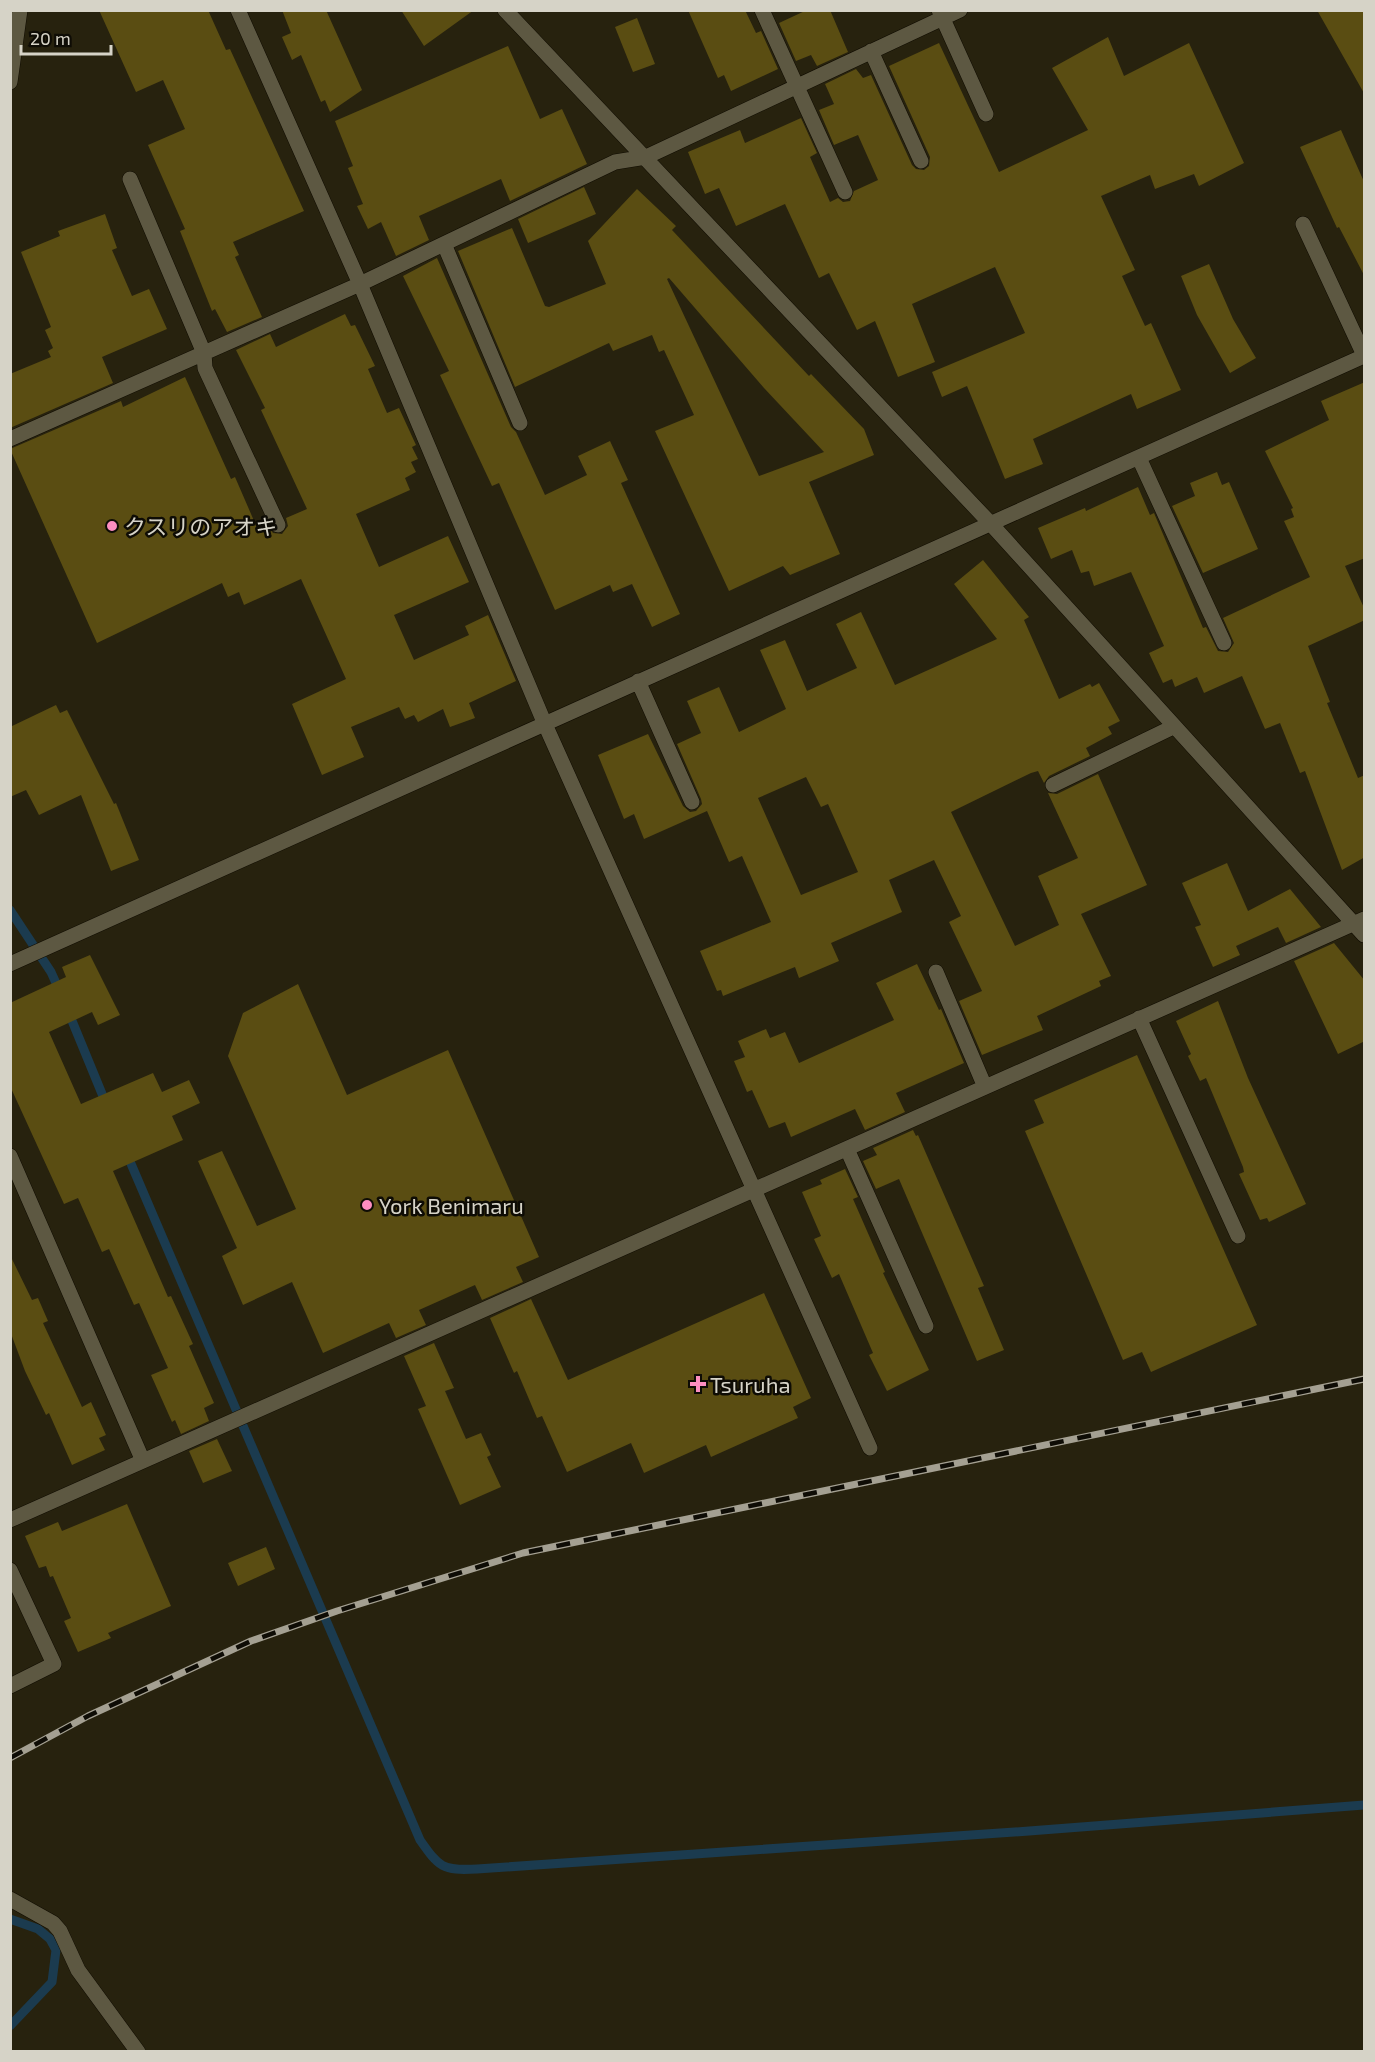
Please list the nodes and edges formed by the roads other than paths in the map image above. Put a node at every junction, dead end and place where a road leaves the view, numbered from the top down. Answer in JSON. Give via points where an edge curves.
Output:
{"nodes":[{"id":1,"x":21,"y":10,"type":"edge"},
{"id":2,"x":238,"y":10,"type":"edge"},
{"id":3,"x":505,"y":10,"type":"edge"},
{"id":4,"x":762,"y":10,"type":"edge"},
{"id":5,"x":960,"y":10,"type":"edge"},
{"id":6,"x":941,"y":14,"type":"edge"},
{"id":7,"x":871,"y":51,"type":"junction"},
{"id":8,"x":10,"y":82,"type":"edge"},
{"id":9,"x":796,"y":86,"type":"junction"},
{"id":10,"x":986,"y":114,"type":"dead end"},
{"id":11,"x":646,"y":157,"type":"junction"},
{"id":12,"x":921,"y":161,"type":"dead end"},
{"id":13,"x":130,"y":179,"type":"dead end"},
{"id":14,"x":845,"y":192,"type":"dead end"},
{"id":15,"x":1303,"y":224,"type":"dead end"},
{"id":16,"x":444,"y":244,"type":"junction"},
{"id":17,"x":360,"y":284,"type":"junction"},
{"id":18,"x":204,"y":353,"type":"junction"},
{"id":19,"x":1365,"y":356,"type":"edge"},
{"id":20,"x":520,"y":423,"type":"dead end"},
{"id":21,"x":10,"y":439,"type":"edge"},
{"id":22,"x":1139,"y":458,"type":"junction"},
{"id":23,"x":991,"y":524,"type":"junction"},
{"id":24,"x":279,"y":525,"type":"dead end"},
{"id":25,"x":1224,"y":643,"type":"dead end"},
{"id":26,"x":638,"y":681,"type":"junction"},
{"id":27,"x":544,"y":722,"type":"junction"},
{"id":28,"x":1173,"y":727,"type":"junction"},
{"id":29,"x":1053,"y":785,"type":"dead end"},
{"id":30,"x":692,"y":802,"type":"dead end"},
{"id":31,"x":1361,"y":926,"type":"edge"},
{"id":32,"x":17,"y":961,"type":"edge"},
{"id":33,"x":936,"y":972,"type":"dead end"},
{"id":34,"x":1139,"y":1018,"type":"junction"},
{"id":35,"x":985,"y":1087,"type":"junction"},
{"id":36,"x":847,"y":1149,"type":"junction"},
{"id":37,"x":10,"y":1156,"type":"edge"},
{"id":38,"x":755,"y":1190,"type":"junction"},
{"id":39,"x":1238,"y":1236,"type":"dead end"},
{"id":40,"x":926,"y":1326,"type":"dead end"},
{"id":41,"x":870,"y":1448,"type":"dead end"},
{"id":42,"x":143,"y":1461,"type":"junction"},
{"id":43,"x":10,"y":1520,"type":"edge"},
{"id":44,"x":10,"y":1570,"type":"edge"},
{"id":45,"x":10,"y":1686,"type":"edge"},
{"id":46,"x":10,"y":1899,"type":"edge"},
{"id":47,"x":138,"y":2052,"type":"edge"}],
"edges":[{"from":1,"to":8,"type":"street"},
{"from":2,"to":17,"type":"street"},
{"from":3,"to":11,"type":"street"},
{"from":4,"to":9,"type":"street"},
{"from":5,"to":6,"type":"street"},
{"from":6,"to":7,"type":"street"},
{"from":6,"to":10,"type":"street"},
{"from":7,"to":9,"type":"street"},
{"from":7,"to":12,"type":"street"},
{"from":9,"to":11,"type":"street"},
{"from":9,"to":14,"type":"street"},
{"from":11,"to":16,"type":"street","via":[[615,162]]},
{"from":11,"to":23,"type":"street"},
{"from":13,"to":18,"type":"street"},
{"from":15,"to":19,"type":"street"},
{"from":16,"to":17,"type":"street"},
{"from":16,"to":20,"type":"street"},
{"from":17,"to":18,"type":"street"},
{"from":17,"to":27,"type":"street"},
{"from":18,"to":21,"type":"street"},
{"from":18,"to":24,"type":"street","via":[[205,368]]},
{"from":19,"to":22,"type":"street"},
{"from":22,"to":23,"type":"street"},
{"from":22,"to":25,"type":"street"},
{"from":23,"to":26,"type":"street"},
{"from":23,"to":28,"type":"street"},
{"from":26,"to":27,"type":"street"},
{"from":26,"to":30,"type":"street"},
{"from":27,"to":32,"type":"street"},
{"from":27,"to":38,"type":"street"},
{"from":28,"to":29,"type":"street"},
{"from":28,"to":31,"type":"street"},
{"from":31,"to":34,"type":"street"},
{"from":33,"to":35,"type":"street"},
{"from":34,"to":35,"type":"street"},
{"from":34,"to":39,"type":"street"},
{"from":35,"to":36,"type":"street"},
{"from":36,"to":38,"type":"street"},
{"from":36,"to":40,"type":"street"},
{"from":37,"to":42,"type":"street"},
{"from":38,"to":41,"type":"street"},
{"from":38,"to":42,"type":"street"},
{"from":42,"to":43,"type":"street"},
{"from":44,"to":45,"type":"street","via":[[54,1664]]},
{"from":46,"to":47,"type":"street","via":[[41,1914],[60,1931],[78,1970]]}]}
